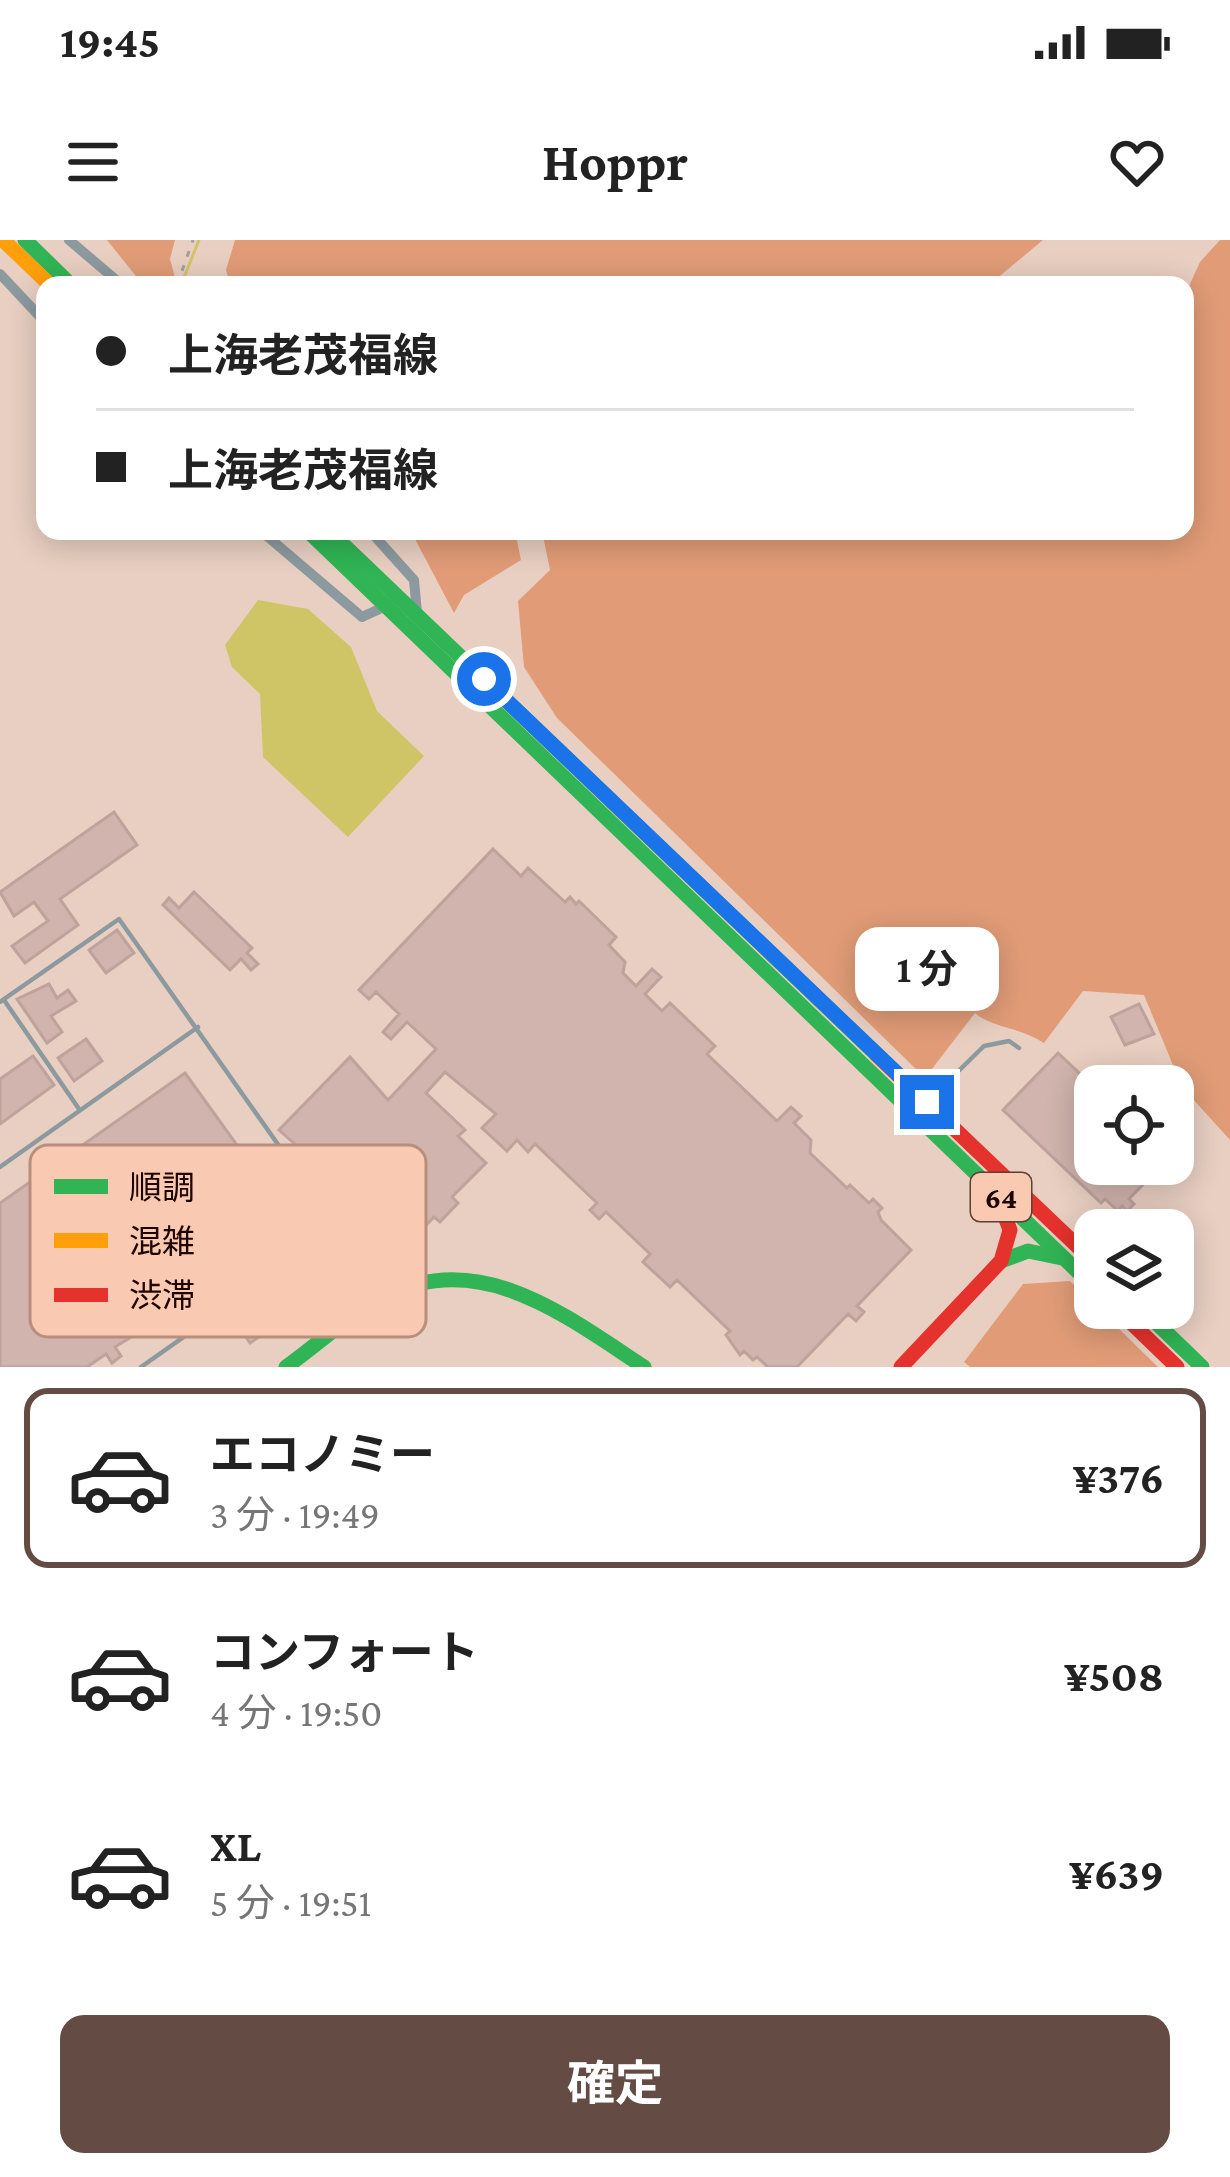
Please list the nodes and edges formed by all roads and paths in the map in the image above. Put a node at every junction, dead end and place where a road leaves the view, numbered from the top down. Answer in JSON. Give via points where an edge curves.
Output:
{"nodes":[{"id":1,"x":3,"y":240,"type":"edge"},
{"id":2,"x":26,"y":240,"type":"edge"},
{"id":3,"x":69,"y":240,"type":"edge"},
{"id":4,"x":193,"y":240,"type":"edge"},
{"id":5,"x":0,"y":274,"type":"edge"},
{"id":6,"x":41,"y":276,"type":"edge"},
{"id":7,"x":62,"y":276,"type":"edge"},
{"id":8,"x":111,"y":276,"type":"edge"},
{"id":9,"x":180,"y":276,"type":"edge"},
{"id":10,"x":36,"y":312,"type":"edge"},
{"id":11,"x":277,"y":540,"type":"edge"},
{"id":12,"x":317,"y":540,"type":"edge"},
{"id":13,"x":338,"y":540,"type":"edge"},
{"id":14,"x":378,"y":540,"type":"edge"},
{"id":15,"x":386,"y":606,"type":"junction"},
{"id":16,"x":418,"y":616,"type":"junction"},
{"id":17,"x":2,"y":1001,"type":"edge"},
{"id":18,"x":198,"y":1027,"type":"junction"},
{"id":19,"x":1019,"y":1048,"type":"dead end"},
{"id":20,"x":927,"y":1102,"type":"junction"},
{"id":21,"x":80,"y":1111,"type":"junction"},
{"id":22,"x":31,"y":1145,"type":"edge"},
{"id":23,"x":280,"y":1145,"type":"edge"},
{"id":24,"x":30,"y":1146,"type":"edge"},
{"id":25,"x":0,"y":1167,"type":"edge"},
{"id":26,"x":996,"y":1192,"type":"junction"},
{"id":27,"x":1074,"y":1244,"type":"edge"},
{"id":28,"x":1065,"y":1259,"type":"junction"},
{"id":29,"x":1001,"y":1261,"type":"junction"},
{"id":30,"x":1074,"y":1268,"type":"edge"},
{"id":31,"x":426,"y":1282,"type":"edge"},
{"id":32,"x":1138,"y":1329,"type":"edge"},
{"id":33,"x":1163,"y":1329,"type":"edge"},
{"id":34,"x":184,"y":1337,"type":"edge"},
{"id":35,"x":328,"y":1337,"type":"edge"},
{"id":36,"x":141,"y":1367,"type":"edge"},
{"id":37,"x":286,"y":1367,"type":"edge"},
{"id":38,"x":644,"y":1367,"type":"edge"},
{"id":39,"x":901,"y":1367,"type":"edge"},
{"id":40,"x":1177,"y":1367,"type":"edge"},
{"id":41,"x":1202,"y":1367,"type":"edge"}],
"edges":[{"from":1,"to":6,"type":"main road"},
{"from":2,"to":7,"type":"main road"},
{"from":3,"to":8,"type":"street"},
{"from":4,"to":9,"type":"path"},
{"from":5,"to":10,"type":"street"},
{"from":11,"to":15,"type":"street","via":[[362,617]]},
{"from":12,"to":15,"type":"main road","number":"64"},
{"from":13,"to":16,"type":"main road","number":"64"},
{"from":14,"to":16,"type":"street","via":[[414,580]]},
{"from":15,"to":26,"type":"main road","number":"64"},
{"from":16,"to":20,"type":"main road","number":"64"},
{"from":17,"to":18,"type":"lane","via":[[119,919]]},
{"from":17,"to":21,"type":"lane"},
{"from":18,"to":21,"type":"lane"},
{"from":18,"to":23,"type":"lane"},
{"from":19,"to":20,"type":"lane","via":[[1009,1041],[984,1046]]},
{"from":20,"to":27,"type":"main road","number":"64"},
{"from":21,"to":22,"type":"lane"},
{"from":24,"to":25,"type":"lane"},
{"from":26,"to":28,"type":"main road","number":"64"},
{"from":26,"to":29,"type":"main road","via":[[1010,1230]]},
{"from":28,"to":29,"type":"main road","via":[[1028,1251]]},
{"from":28,"to":30,"type":"main road","number":"64"},
{"from":29,"to":39,"type":"main road"},
{"from":31,"to":38,"type":"main road","via":[[496,1282]]},
{"from":32,"to":40,"type":"main road"},
{"from":33,"to":41,"type":"main road"},
{"from":34,"to":36,"type":"lane"},
{"from":35,"to":37,"type":"main road"}]}
